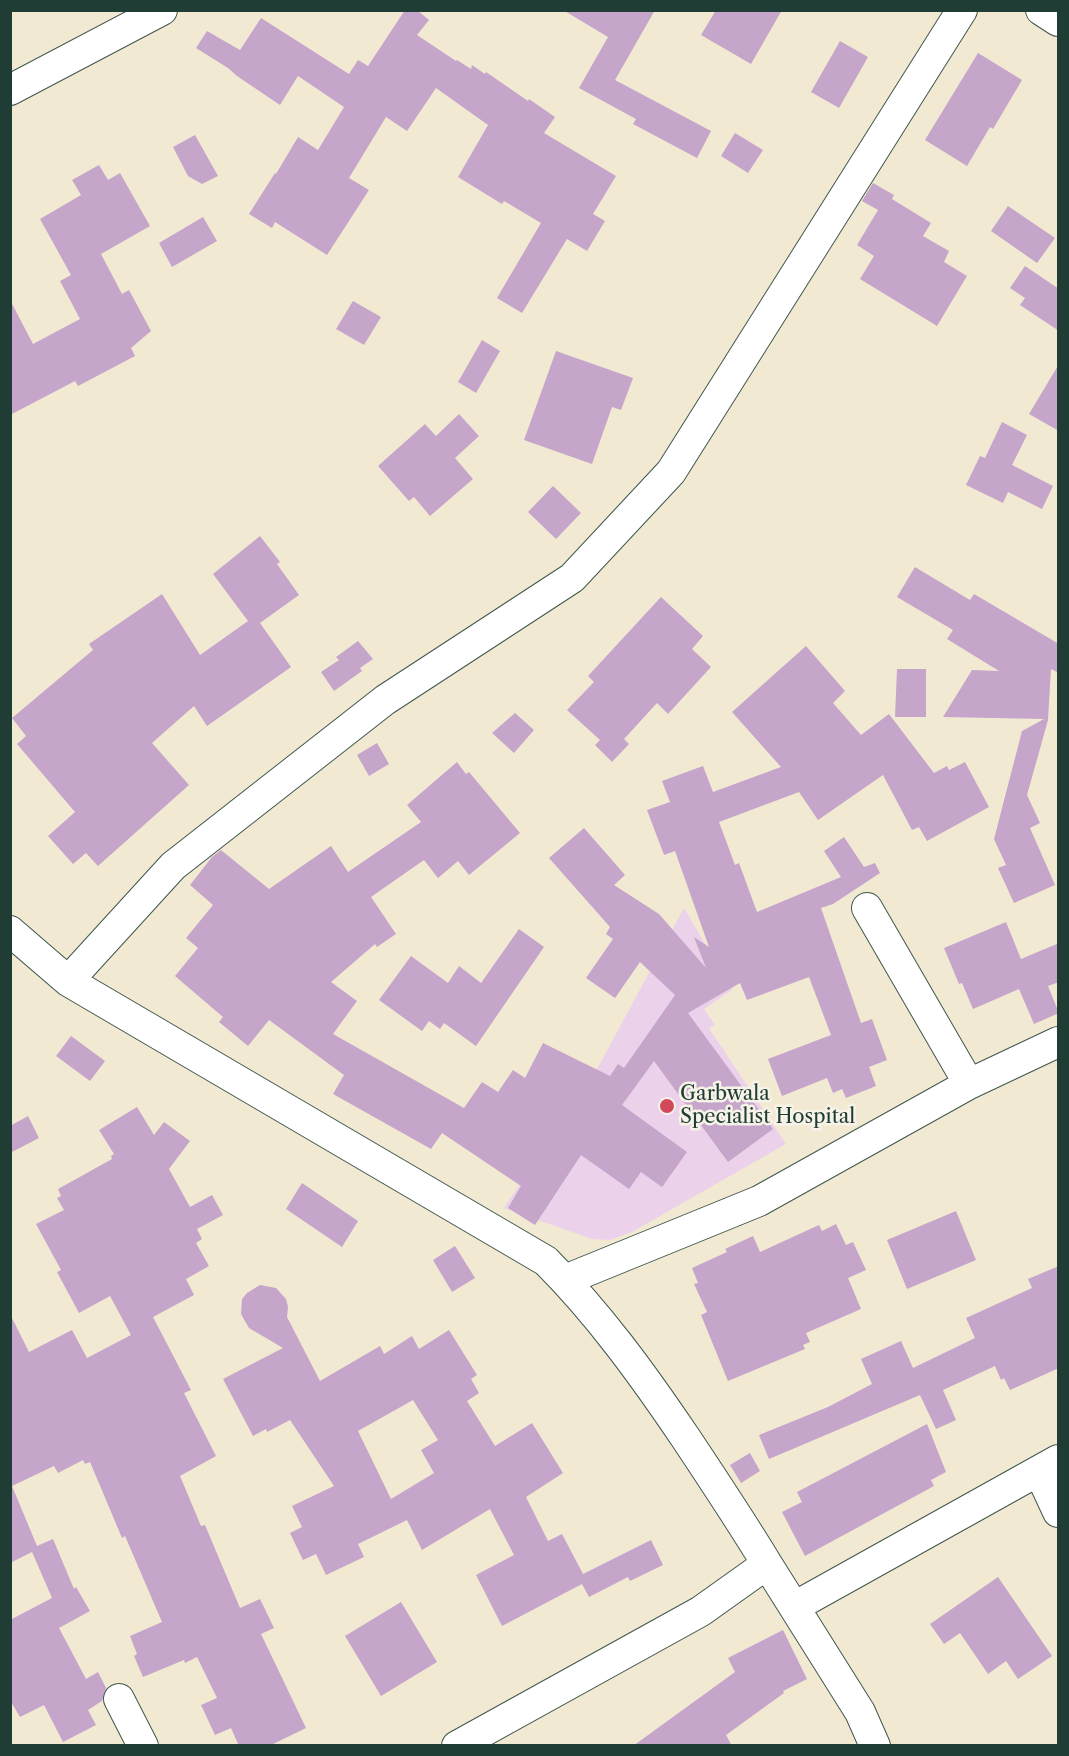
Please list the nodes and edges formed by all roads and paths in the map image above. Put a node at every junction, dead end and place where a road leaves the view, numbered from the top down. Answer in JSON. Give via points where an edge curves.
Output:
{"nodes":[{"id":1,"x":162,"y":10,"type":"edge"},
{"id":2,"x":962,"y":10,"type":"edge"},
{"id":3,"x":1041,"y":10,"type":"edge"},
{"id":4,"x":1059,"y":21,"type":"edge"},
{"id":5,"x":10,"y":90,"type":"edge"},
{"id":6,"x":867,"y":908,"type":"dead end"},
{"id":7,"x":10,"y":931,"type":"edge"},
{"id":8,"x":68,"y":981,"type":"junction"},
{"id":9,"x":1059,"y":1042,"type":"edge"},
{"id":10,"x":969,"y":1084,"type":"junction"},
{"id":11,"x":565,"y":1280,"type":"junction"},
{"id":12,"x":1049,"y":1465,"type":"edge"},
{"id":13,"x":1059,"y":1512,"type":"edge"},
{"id":14,"x":767,"y":1564,"type":"junction"},
{"id":15,"x":794,"y":1607,"type":"junction"},
{"id":16,"x":119,"y":1700,"type":"dead end"},
{"id":17,"x":143,"y":1746,"type":"edge"},
{"id":18,"x":457,"y":1746,"type":"edge"},
{"id":19,"x":875,"y":1746,"type":"edge"}],
"edges":[{"from":1,"to":5,"type":"street"},
{"from":2,"to":8,"type":"street","via":[[663,480],[572,578],[385,700],[173,866]]},
{"from":3,"to":4,"type":"street"},
{"from":6,"to":10,"type":"street"},
{"from":7,"to":8,"type":"street"},
{"from":8,"to":11,"type":"street","via":[[546,1261]]},
{"from":9,"to":10,"type":"street"},
{"from":10,"to":11,"type":"street","via":[[759,1201]]},
{"from":11,"to":14,"type":"street","via":[[639,1370]]},
{"from":12,"to":13,"type":"street"},
{"from":12,"to":15,"type":"street"},
{"from":14,"to":15,"type":"street"},
{"from":14,"to":18,"type":"street","via":[[701,1611]]},
{"from":15,"to":19,"type":"street","via":[[860,1712]]},
{"from":16,"to":17,"type":"street"}]}
